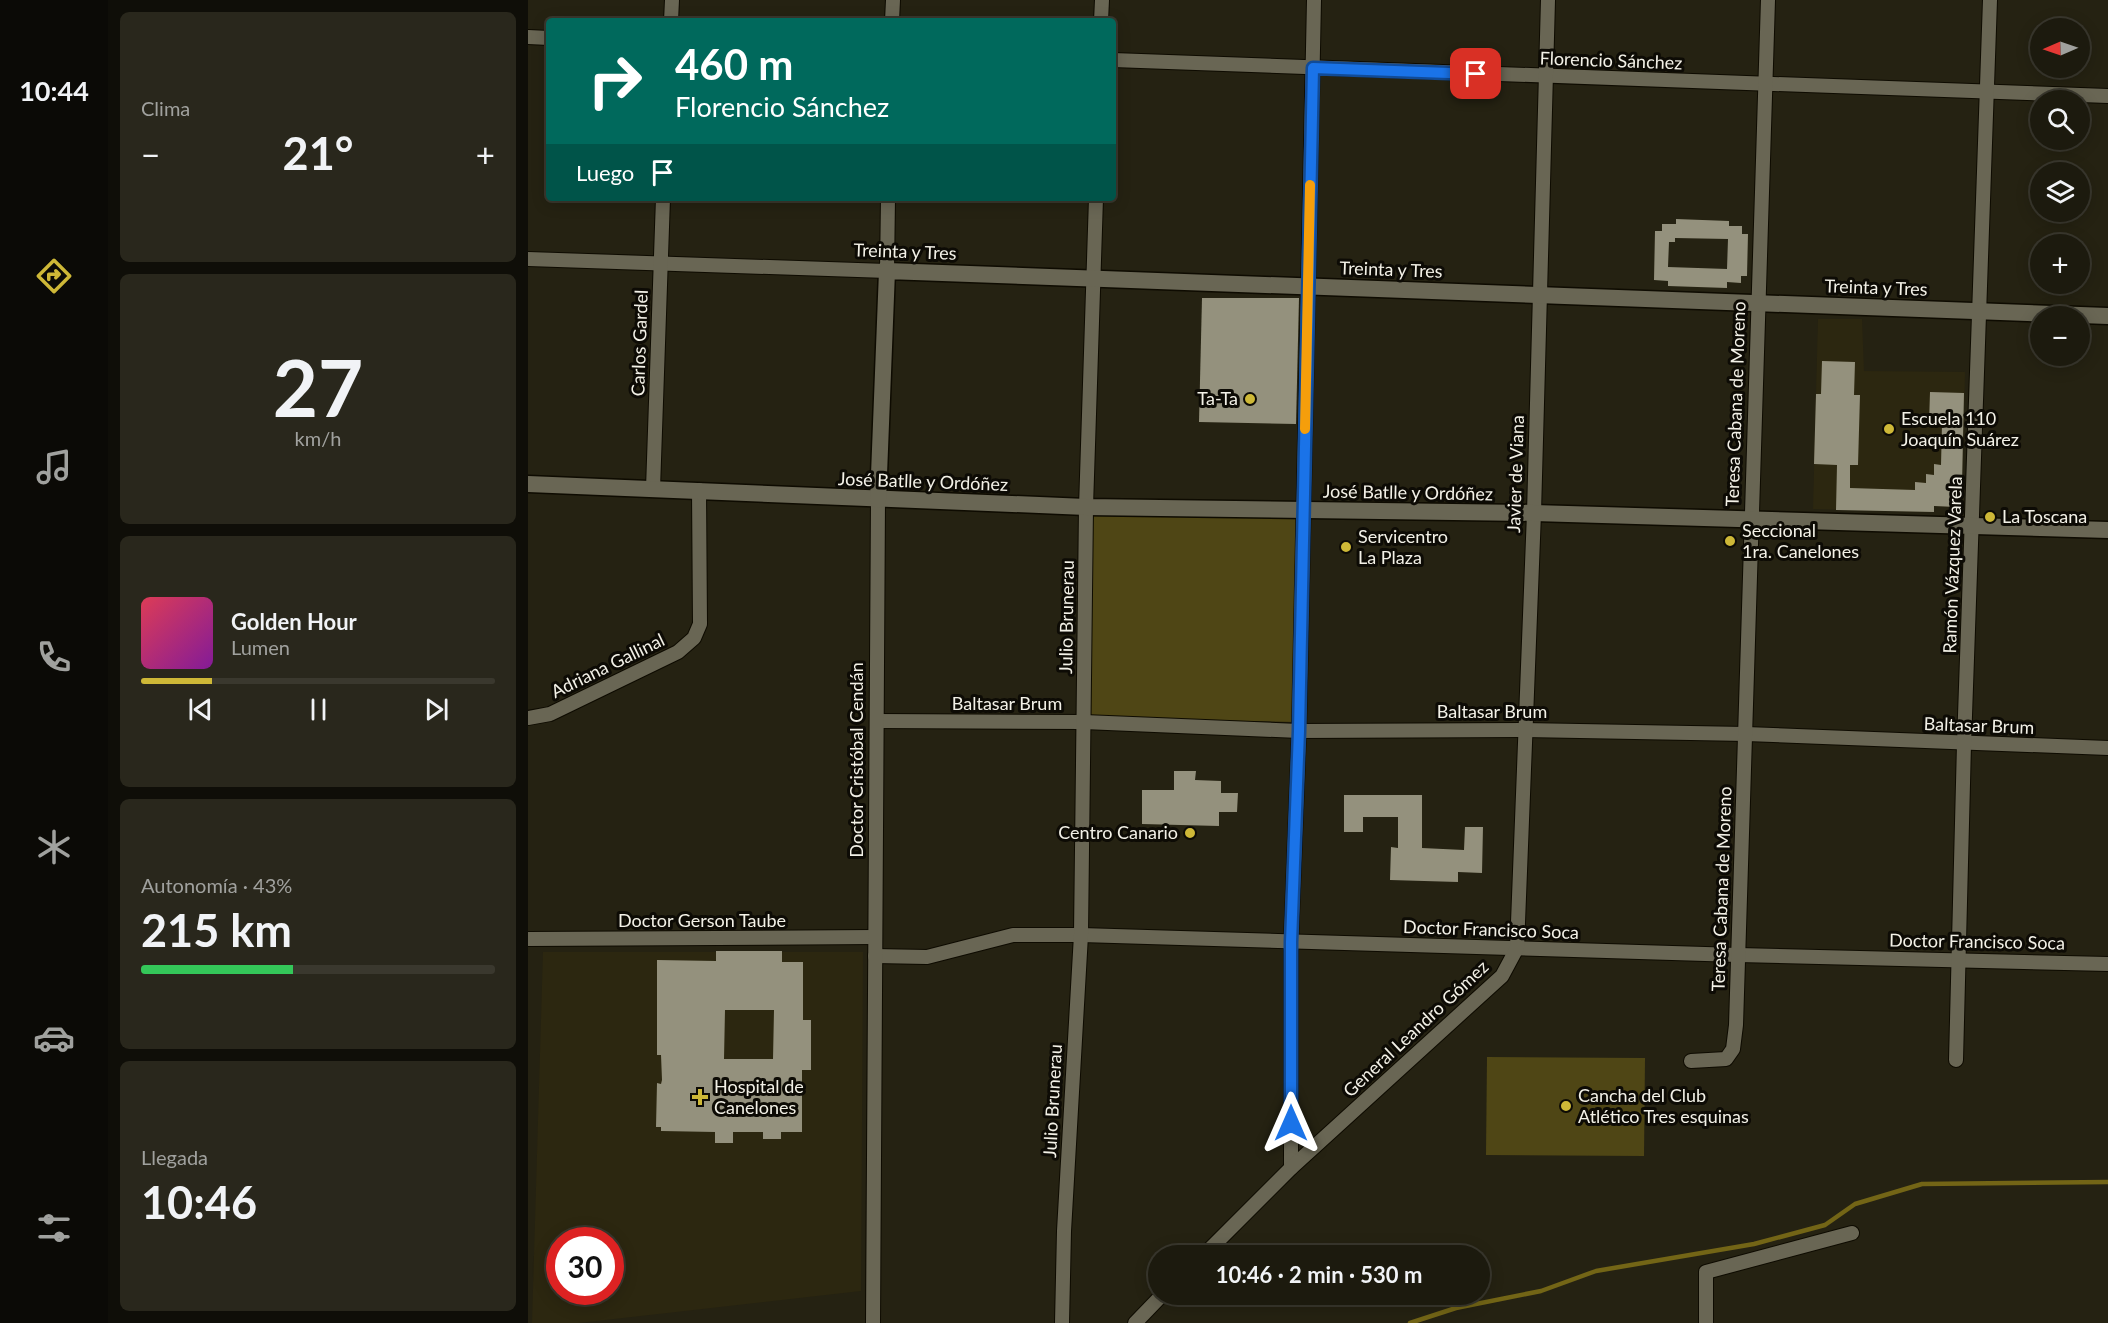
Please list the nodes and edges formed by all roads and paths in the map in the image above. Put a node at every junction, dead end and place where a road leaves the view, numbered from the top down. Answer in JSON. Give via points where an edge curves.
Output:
{"nodes":[{"id":1,"x":672,"y":0,"type":"edge"},
{"id":2,"x":893,"y":0,"type":"edge"},
{"id":3,"x":1102,"y":0,"type":"edge"},
{"id":4,"x":1314,"y":0,"type":"edge"},
{"id":5,"x":1548,"y":0,"type":"edge"},
{"id":6,"x":1768,"y":0,"type":"edge"},
{"id":7,"x":1990,"y":0,"type":"edge"},
{"id":8,"x":671,"y":18,"type":"edge"},
{"id":9,"x":892,"y":18,"type":"edge"},
{"id":10,"x":1101,"y":18,"type":"edge"},
{"id":11,"x":528,"y":37,"type":"edge"},
{"id":12,"x":546,"y":38,"type":"edge"},
{"id":13,"x":1116,"y":60,"type":"edge"},
{"id":14,"x":1313,"y":68,"type":"junction"},
{"id":15,"x":1545,"y":76,"type":"junction"},
{"id":16,"x":1765,"y":84,"type":"junction"},
{"id":17,"x":1987,"y":92,"type":"junction"},
{"id":18,"x":2108,"y":96,"type":"edge"},
{"id":19,"x":663,"y":201,"type":"edge"},
{"id":20,"x":888,"y":201,"type":"edge"},
{"id":21,"x":1096,"y":201,"type":"edge"},
{"id":22,"x":528,"y":259,"type":"edge"},
{"id":23,"x":660,"y":263,"type":"junction"},
{"id":24,"x":887,"y":271,"type":"junction"},
{"id":25,"x":1094,"y":279,"type":"junction"},
{"id":26,"x":1309,"y":286,"type":"junction"},
{"id":27,"x":1539,"y":295,"type":"junction"},
{"id":28,"x":1756,"y":304,"type":"junction"},
{"id":29,"x":1980,"y":311,"type":"junction"},
{"id":30,"x":2108,"y":316,"type":"edge"},
{"id":31,"x":528,"y":484,"type":"edge"},
{"id":32,"x":653,"y":489,"type":"junction"},
{"id":33,"x":699,"y":490,"type":"junction"},
{"id":34,"x":878,"y":500,"type":"junction"},
{"id":35,"x":1086,"y":507,"type":"junction"},
{"id":36,"x":1304,"y":511,"type":"junction"},
{"id":37,"x":1533,"y":513,"type":"junction"},
{"id":38,"x":1751,"y":519,"type":"junction"},
{"id":39,"x":1973,"y":526,"type":"junction"},
{"id":40,"x":2108,"y":530,"type":"edge"},
{"id":41,"x":528,"y":718,"type":"edge"},
{"id":42,"x":877,"y":721,"type":"junction"},
{"id":43,"x":1084,"y":722,"type":"junction"},
{"id":44,"x":1524,"y":730,"type":"junction"},
{"id":45,"x":1299,"y":731,"type":"junction"},
{"id":46,"x":1746,"y":734,"type":"junction"},
{"id":47,"x":1964,"y":744,"type":"junction"},
{"id":48,"x":2108,"y":748,"type":"edge"},
{"id":49,"x":1081,"y":935,"type":"junction"},
{"id":50,"x":876,"y":938,"type":"junction"},
{"id":51,"x":528,"y":939,"type":"edge"},
{"id":52,"x":1291,"y":942,"type":"junction"},
{"id":53,"x":1517,"y":948,"type":"junction"},
{"id":54,"x":875,"y":956,"type":"junction"},
{"id":55,"x":1738,"y":956,"type":"junction"},
{"id":56,"x":1958,"y":960,"type":"junction"},
{"id":57,"x":2108,"y":964,"type":"edge"},
{"id":58,"x":1691,"y":1060,"type":"dead end"},
{"id":59,"x":1956,"y":1060,"type":"dead end"},
{"id":60,"x":1291,"y":1168,"type":"junction"},
{"id":61,"x":1852,"y":1233,"type":"dead end"},
{"id":62,"x":1214,"y":1245,"type":"edge"},
{"id":63,"x":1152,"y":1305,"type":"edge"},
{"id":64,"x":873,"y":1323,"type":"edge"},
{"id":65,"x":1062,"y":1323,"type":"edge"},
{"id":66,"x":1135,"y":1323,"type":"edge"},
{"id":67,"x":1706,"y":1323,"type":"edge"}],
"edges":[{"from":1,"to":8,"type":"street"},
{"from":2,"to":9,"type":"street"},
{"from":3,"to":10,"type":"street"},
{"from":4,"to":14,"type":"street"},
{"from":5,"to":15,"type":"street","name":"Javier de Viana"},
{"from":6,"to":16,"type":"street","name":"Teresa Cabana de Moreno"},
{"from":7,"to":17,"type":"street","name":"Ramón Vázquez Varela"},
{"from":11,"to":12,"type":"street"},
{"from":13,"to":14,"type":"street","name":"Florencio Sánchez"},
{"from":14,"to":15,"type":"street","name":"Florencio Sánchez"},
{"from":14,"to":26,"type":"street"},
{"from":15,"to":16,"type":"street","name":"Florencio Sánchez"},
{"from":15,"to":27,"type":"street","name":"Javier de Viana"},
{"from":16,"to":17,"type":"street","name":"Florencio Sánchez"},
{"from":16,"to":28,"type":"street","name":"Teresa Cabana de Moreno"},
{"from":17,"to":18,"type":"street","name":"Florencio Sánchez"},
{"from":17,"to":29,"type":"street","name":"Ramón Vázquez Varela"},
{"from":19,"to":23,"type":"street","name":"Carlos Gardel"},
{"from":20,"to":24,"type":"street","name":"Doctor Cristóbal Cendán"},
{"from":21,"to":25,"type":"street","name":"Julio Brunerau"},
{"from":22,"to":23,"type":"street","name":"Treinta y Tres"},
{"from":23,"to":24,"type":"street","name":"Treinta y Tres"},
{"from":23,"to":32,"type":"street","name":"Carlos Gardel"},
{"from":24,"to":25,"type":"street","name":"Treinta y Tres"},
{"from":24,"to":34,"type":"street","name":"Doctor Cristóbal Cendán"},
{"from":25,"to":26,"type":"street","name":"Treinta y Tres"},
{"from":25,"to":35,"type":"street","name":"Julio Brunerau"},
{"from":26,"to":27,"type":"street","name":"Treinta y Tres"},
{"from":26,"to":36,"type":"street"},
{"from":27,"to":28,"type":"street","name":"Treinta y Tres"},
{"from":27,"to":37,"type":"street","name":"Javier de Viana"},
{"from":28,"to":29,"type":"street","name":"Treinta y Tres"},
{"from":28,"to":38,"type":"street","name":"Teresa Cabana de Moreno"},
{"from":29,"to":30,"type":"street","name":"Treinta y Tres"},
{"from":29,"to":39,"type":"street","name":"Ramón Vázquez Varela"},
{"from":31,"to":32,"type":"street","name":"José Batlle y Ordóñez"},
{"from":32,"to":33,"type":"street","name":"José Batlle y Ordóñez"},
{"from":33,"to":34,"type":"street","name":"José Batlle y Ordóñez"},
{"from":33,"to":41,"type":"street","name":"Adriana Gallinal","via":[[700,624],[694,638],[678,652],[561,709],[541,718]]},
{"from":34,"to":35,"type":"street","name":"José Batlle y Ordóñez"},
{"from":34,"to":42,"type":"street","name":"Doctor Cristóbal Cendán"},
{"from":35,"to":36,"type":"street","name":"José Batlle y Ordóñez"},
{"from":35,"to":43,"type":"street","name":"Julio Brunerau"},
{"from":36,"to":37,"type":"street","name":"José Batlle y Ordóñez"},
{"from":36,"to":45,"type":"street"},
{"from":37,"to":38,"type":"street","name":"José Batlle y Ordóñez"},
{"from":37,"to":44,"type":"street","name":"Javier de Viana"},
{"from":38,"to":39,"type":"street","name":"José Batlle y Ordóñez"},
{"from":38,"to":46,"type":"street","name":"Teresa Cabana de Moreno"},
{"from":39,"to":40,"type":"street","name":"José Batlle y Ordóñez"},
{"from":39,"to":47,"type":"street","name":"Ramón Vázquez Varela"},
{"from":42,"to":43,"type":"street","name":"Baltasar Brum"},
{"from":42,"to":50,"type":"street","name":"Doctor Cristóbal Cendán"},
{"from":43,"to":45,"type":"street","name":"Baltasar Brum"},
{"from":43,"to":49,"type":"street","name":"Julio Brunerau"},
{"from":44,"to":45,"type":"street","name":"Baltasar Brum"},
{"from":44,"to":46,"type":"street","name":"Baltasar Brum"},
{"from":44,"to":53,"type":"street","name":"Javier de Viana"},
{"from":45,"to":52,"type":"street"},
{"from":46,"to":47,"type":"street","name":"Baltasar Brum"},
{"from":46,"to":55,"type":"street","name":"Teresa Cabana de Moreno"},
{"from":47,"to":48,"type":"street","name":"Baltasar Brum"},
{"from":47,"to":56,"type":"street","name":"Ramón Vázquez Varela"},
{"from":49,"to":52,"type":"street","name":"Doctor Francisco Soca"},
{"from":49,"to":54,"type":"street","name":"Doctor Francisco Soca","via":[[1013,935],[927,957]]},
{"from":49,"to":65,"type":"street","name":"Julio Brunerau"},
{"from":50,"to":51,"type":"street","name":"Doctor Gerson Taube"},
{"from":50,"to":54,"type":"street","name":"Doctor Cristóbal Cendán"},
{"from":52,"to":53,"type":"street","name":"Doctor Francisco Soca"},
{"from":52,"to":60,"type":"street"},
{"from":53,"to":55,"type":"street","name":"Doctor Francisco Soca"},
{"from":53,"to":60,"type":"street","name":"General Leandro Gómez","via":[[1502,976]]},
{"from":54,"to":64,"type":"street","name":"Doctor Cristóbal Cendán"},
{"from":55,"to":56,"type":"street","name":"Doctor Francisco Soca"},
{"from":55,"to":58,"type":"street","name":"Teresa Cabana de Moreno","via":[[1733,1049],[1726,1059]]},
{"from":56,"to":57,"type":"street","name":"Doctor Francisco Soca"},
{"from":56,"to":59,"type":"street","name":"Ramón Vázquez Varela"},
{"from":60,"to":62,"type":"street","name":"General Leandro Gómez"},
{"from":61,"to":67,"type":"street","via":[[1706,1272]]},
{"from":63,"to":66,"type":"street"}]}
